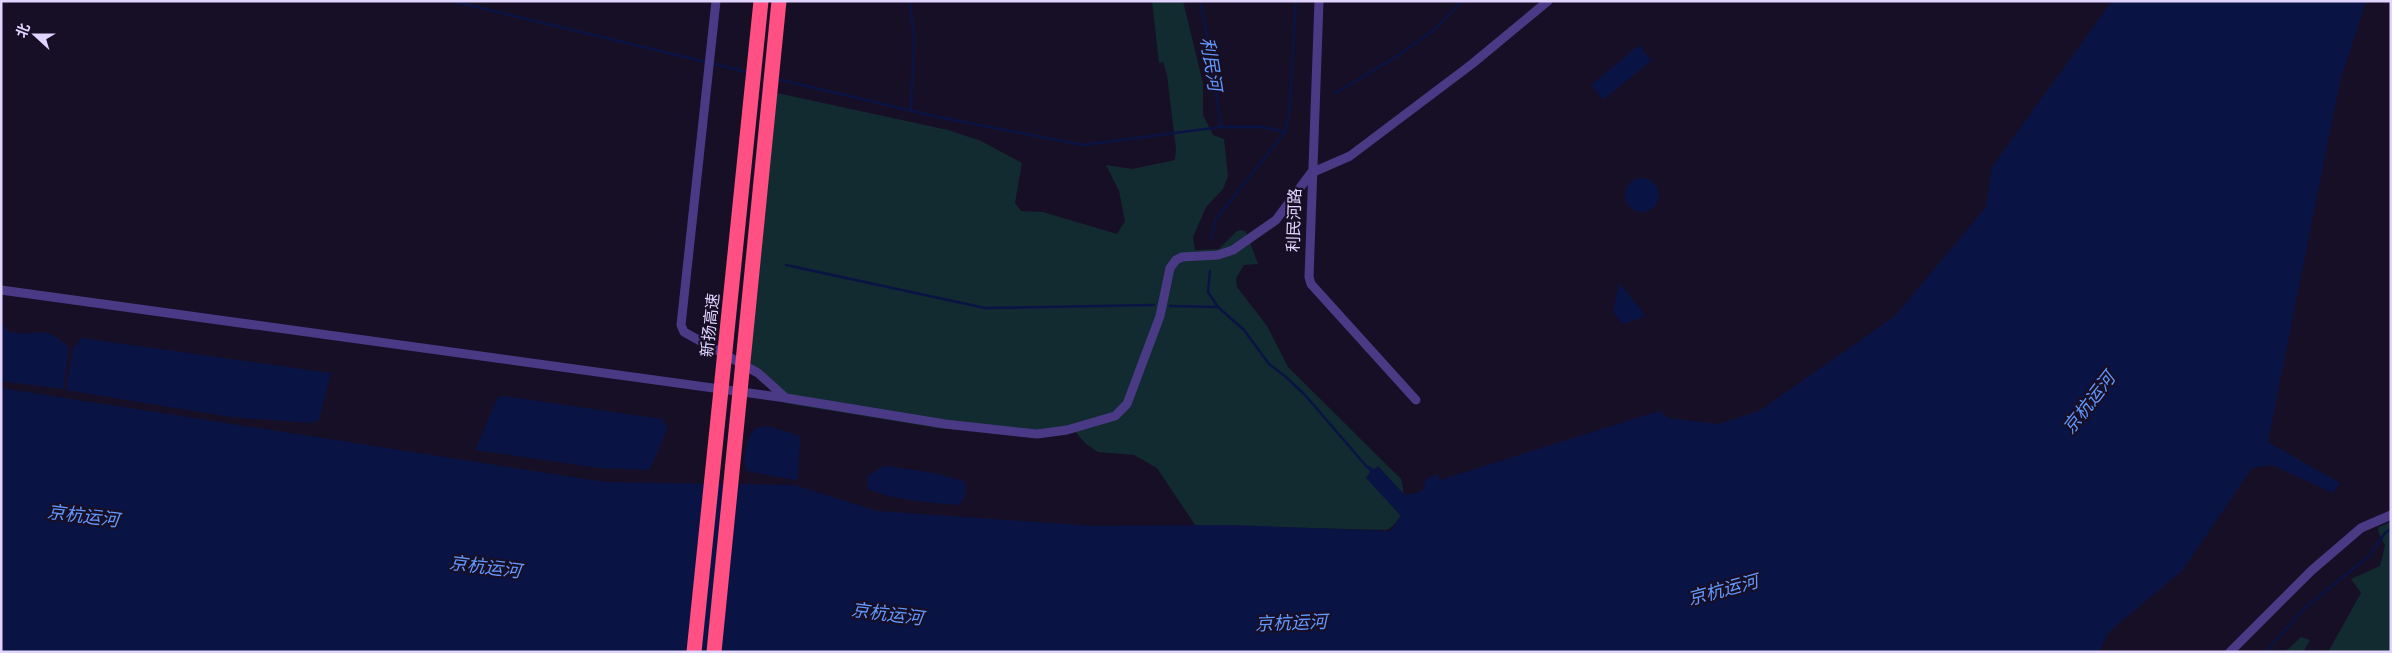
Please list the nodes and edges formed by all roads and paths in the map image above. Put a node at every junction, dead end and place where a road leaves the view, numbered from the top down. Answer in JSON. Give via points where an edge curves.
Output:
{"nodes":[{"id":1,"x":716,"y":1,"type":"edge"},
{"id":2,"x":761,"y":1,"type":"edge"},
{"id":3,"x":779,"y":1,"type":"edge"},
{"id":4,"x":1318,"y":1,"type":"edge"},
{"id":5,"x":1548,"y":1,"type":"edge"},
{"id":6,"x":1311,"y":173,"type":"junction"},
{"id":7,"x":1,"y":290,"type":"edge"},
{"id":8,"x":786,"y":398,"type":"junction"},
{"id":9,"x":1416,"y":400,"type":"dead end"},
{"id":10,"x":2391,"y":515,"type":"edge"},
{"id":11,"x":694,"y":652,"type":"edge"},
{"id":12,"x":714,"y":652,"type":"edge"},
{"id":13,"x":2230,"y":652,"type":"edge"}],
"edges":[{"from":1,"to":8,"type":"street","via":[[681,325],[684,332],[758,373]]},
{"from":2,"to":11,"type":"highway","name":"新扬高速","bridge":true},
{"from":3,"to":12,"type":"highway","bridge":true},
{"from":4,"to":6,"type":"street","name":"利民河路"},
{"from":5,"to":6,"type":"street","via":[[1478,59],[1350,156]]},
{"from":6,"to":8,"type":"street","via":[[1276,220],[1246,241],[1218,255],[1176,260],[1170,268],[1160,316],[1130,395],[1124,408],[1115,416],[1067,430],[1037,434],[946,424]]},
{"from":6,"to":9,"type":"street","name":"利民河路","via":[[1307,271],[1311,284]]},
{"from":7,"to":8,"type":"street"},
{"from":10,"to":13,"type":"street","via":[[2361,528],[2311,571]]}]}
